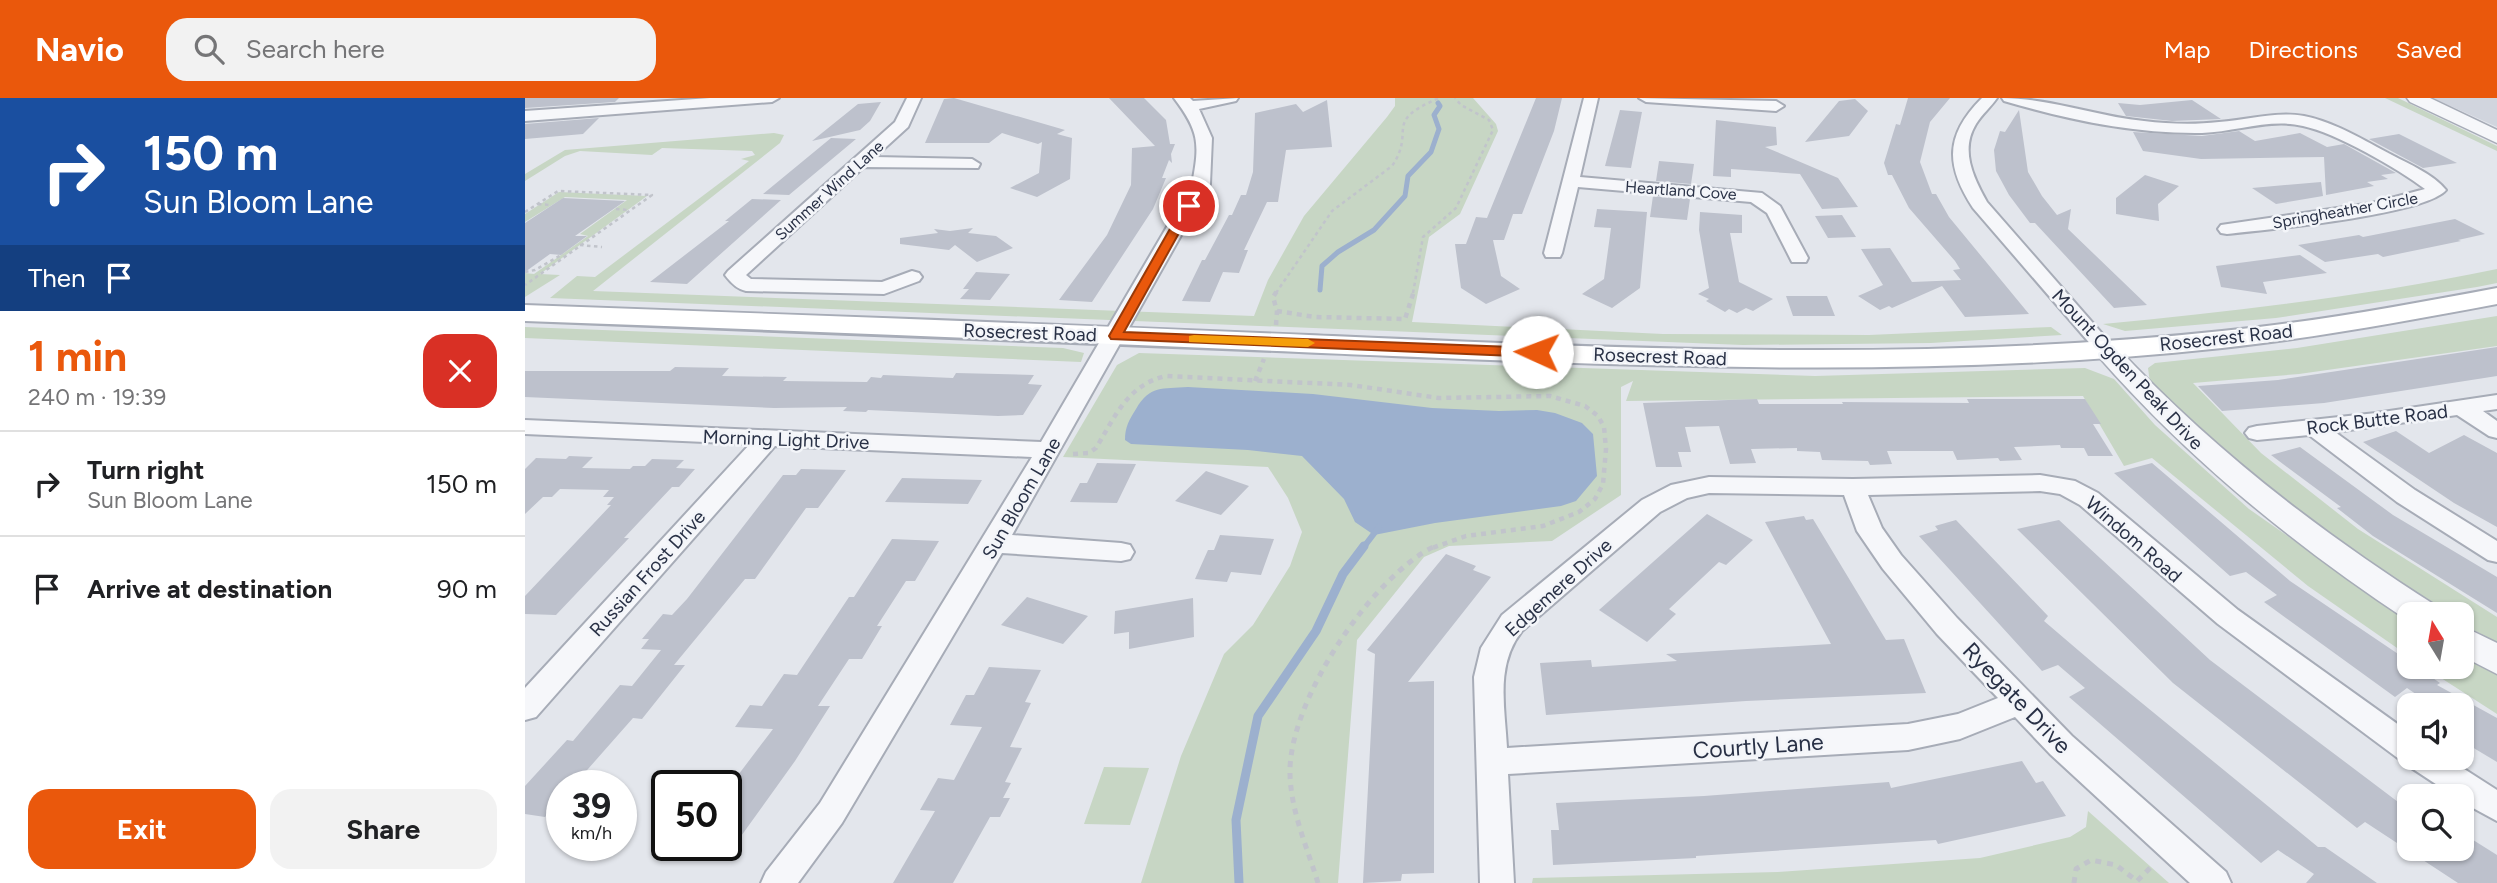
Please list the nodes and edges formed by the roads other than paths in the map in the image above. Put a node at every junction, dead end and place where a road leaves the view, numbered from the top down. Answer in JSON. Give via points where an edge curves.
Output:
{"nodes":[{"id":1,"x":772,"y":98,"type":"edge"},
{"id":2,"x":914,"y":98,"type":"edge"},
{"id":3,"x":1231,"y":98,"type":"edge"},
{"id":4,"x":1591,"y":98,"type":"edge"},
{"id":5,"x":1646,"y":98,"type":"edge"},
{"id":6,"x":1990,"y":98,"type":"edge"},
{"id":7,"x":2009,"y":98,"type":"edge"},
{"id":8,"x":2416,"y":98,"type":"edge"},
{"id":9,"x":658,"y":102,"type":"edge"},
{"id":10,"x":1186,"y":102,"type":"edge"},
{"id":11,"x":1776,"y":106,"type":"dead end"},
{"id":12,"x":525,"y":116,"type":"edge"},
{"id":13,"x":2497,"y":137,"type":"edge"},
{"id":14,"x":859,"y":162,"type":"junction"},
{"id":15,"x":972,"y":164,"type":"dead end"},
{"id":16,"x":1570,"y":181,"type":"junction"},
{"id":17,"x":2227,"y":229,"type":"dead end"},
{"id":18,"x":1553,"y":253,"type":"dead end"},
{"id":19,"x":1799,"y":258,"type":"dead end"},
{"id":20,"x":912,"y":277,"type":"dead end"},
{"id":21,"x":2497,"y":296,"type":"edge"},
{"id":22,"x":525,"y":313,"type":"edge"},
{"id":23,"x":1115,"y":336,"type":"junction"},
{"id":24,"x":2106,"y":350,"type":"junction"},
{"id":25,"x":2497,"y":402,"type":"edge"},
{"id":26,"x":2462,"y":408,"type":"junction"},
{"id":27,"x":525,"y":427,"type":"edge"},
{"id":28,"x":2315,"y":428,"type":"junction"},
{"id":29,"x":2497,"y":431,"type":"edge"},
{"id":30,"x":2257,"y":433,"type":"dead end"},
{"id":31,"x":769,"y":438,"type":"junction"},
{"id":32,"x":1061,"y":452,"type":"junction"},
{"id":33,"x":1853,"y":487,"type":"junction"},
{"id":34,"x":1680,"y":491,"type":"joint"},
{"id":35,"x":995,"y":543,"type":"junction"},
{"id":36,"x":1121,"y":552,"type":"dead end"},
{"id":37,"x":2497,"y":553,"type":"edge"},
{"id":38,"x":2405,"y":602,"type":"edge"},
{"id":39,"x":2475,"y":647,"type":"edge"},
{"id":40,"x":2497,"y":660,"type":"edge"},
{"id":41,"x":2019,"y":703,"type":"junction"},
{"id":42,"x":525,"y":708,"type":"edge"},
{"id":43,"x":2397,"y":740,"type":"edge"},
{"id":44,"x":1492,"y":762,"type":"junction"},
{"id":45,"x":2440,"y":770,"type":"edge"},
{"id":46,"x":2497,"y":807,"type":"edge"},
{"id":47,"x":778,"y":883,"type":"edge"},
{"id":48,"x":1497,"y":883,"type":"edge"},
{"id":49,"x":2214,"y":883,"type":"edge"}],
"edges":[{"from":1,"to":9,"type":"street"},
{"from":2,"to":14,"type":"street","name":"Summer Wind Lane","via":[[902,124]]},
{"from":3,"to":10,"type":"street"},
{"from":4,"to":16,"type":"street"},
{"from":5,"to":11,"type":"street"},
{"from":6,"to":24,"type":"street","name":"Mount Ogden Peak Drive","via":[[1961,133],[1965,178],[1979,204]]},
{"from":7,"to":17,"type":"street","name":"Springheather Circle","via":[[2078,117],[2151,127],[2304,121],[2437,190],[2369,207]]},
{"from":8,"to":13,"type":"street"},
{"from":9,"to":12,"type":"street"},
{"from":10,"to":23,"type":"street","name":"Sun Bloom Lane","via":[[1204,132],[1207,155],[1201,184]]},
{"from":14,"to":15,"type":"street"},
{"from":14,"to":20,"type":"street","name":"Summer Wind Lane","via":[[735,275],[746,285],[884,288]]},
{"from":16,"to":18,"type":"street"},
{"from":16,"to":19,"type":"street","name":"Heartland Cove","via":[[1756,197],[1774,210]]},
{"from":21,"to":24,"type":"main road","name":"Rosecrest Road","via":[[2350,323]]},
{"from":22,"to":23,"type":"main road","name":"Rosecrest Road"},
{"from":23,"to":24,"type":"main road","name":"Rosecrest Road","via":[[1790,360]]},
{"from":23,"to":32,"type":"street","name":"Sun Bloom Lane"},
{"from":24,"to":38,"type":"street","name":"Mount Ogden Peak Drive","via":[[2166,416],[2229,475]]},
{"from":25,"to":26,"type":"street","name":"Rock Butte Road"},
{"from":26,"to":28,"type":"street","name":"Rock Butte Road"},
{"from":26,"to":29,"type":"street"},
{"from":27,"to":31,"type":"street","name":"Morning Light Drive"},
{"from":28,"to":30,"type":"street","name":"Rock Butte Road"},
{"from":28,"to":37,"type":"street","via":[[2406,496]]},
{"from":31,"to":32,"type":"street","name":"Morning Light Drive"},
{"from":31,"to":42,"type":"street","name":"Russian Frost Drive"},
{"from":32,"to":35,"type":"street","name":"Sun Bloom Lane"},
{"from":33,"to":34,"type":"street","name":"Windom Road","via":[[1709,485]]},
{"from":33,"to":41,"type":"street","name":"Ryegate Drive","via":[[1865,522],[1892,562]]},
{"from":33,"to":43,"type":"street","name":"Windom Road","via":[[2040,483],[2075,491],[2228,617]]},
{"from":34,"to":44,"type":"street","name":"Edgemere Drive","via":[[1651,506],[1504,633],[1490,664]]},
{"from":35,"to":36,"type":"street"},
{"from":35,"to":47,"type":"street","name":"Sun Bloom Lane","via":[[831,813]]},
{"from":39,"to":40,"type":"street"},
{"from":41,"to":44,"type":"street","name":"Courtly Lane","via":[[1960,726],[1909,737]]},
{"from":41,"to":49,"type":"street","name":"Ryegate Drive"},
{"from":44,"to":48,"type":"street","name":"Edgemere Drive"},
{"from":45,"to":46,"type":"street"}]}
